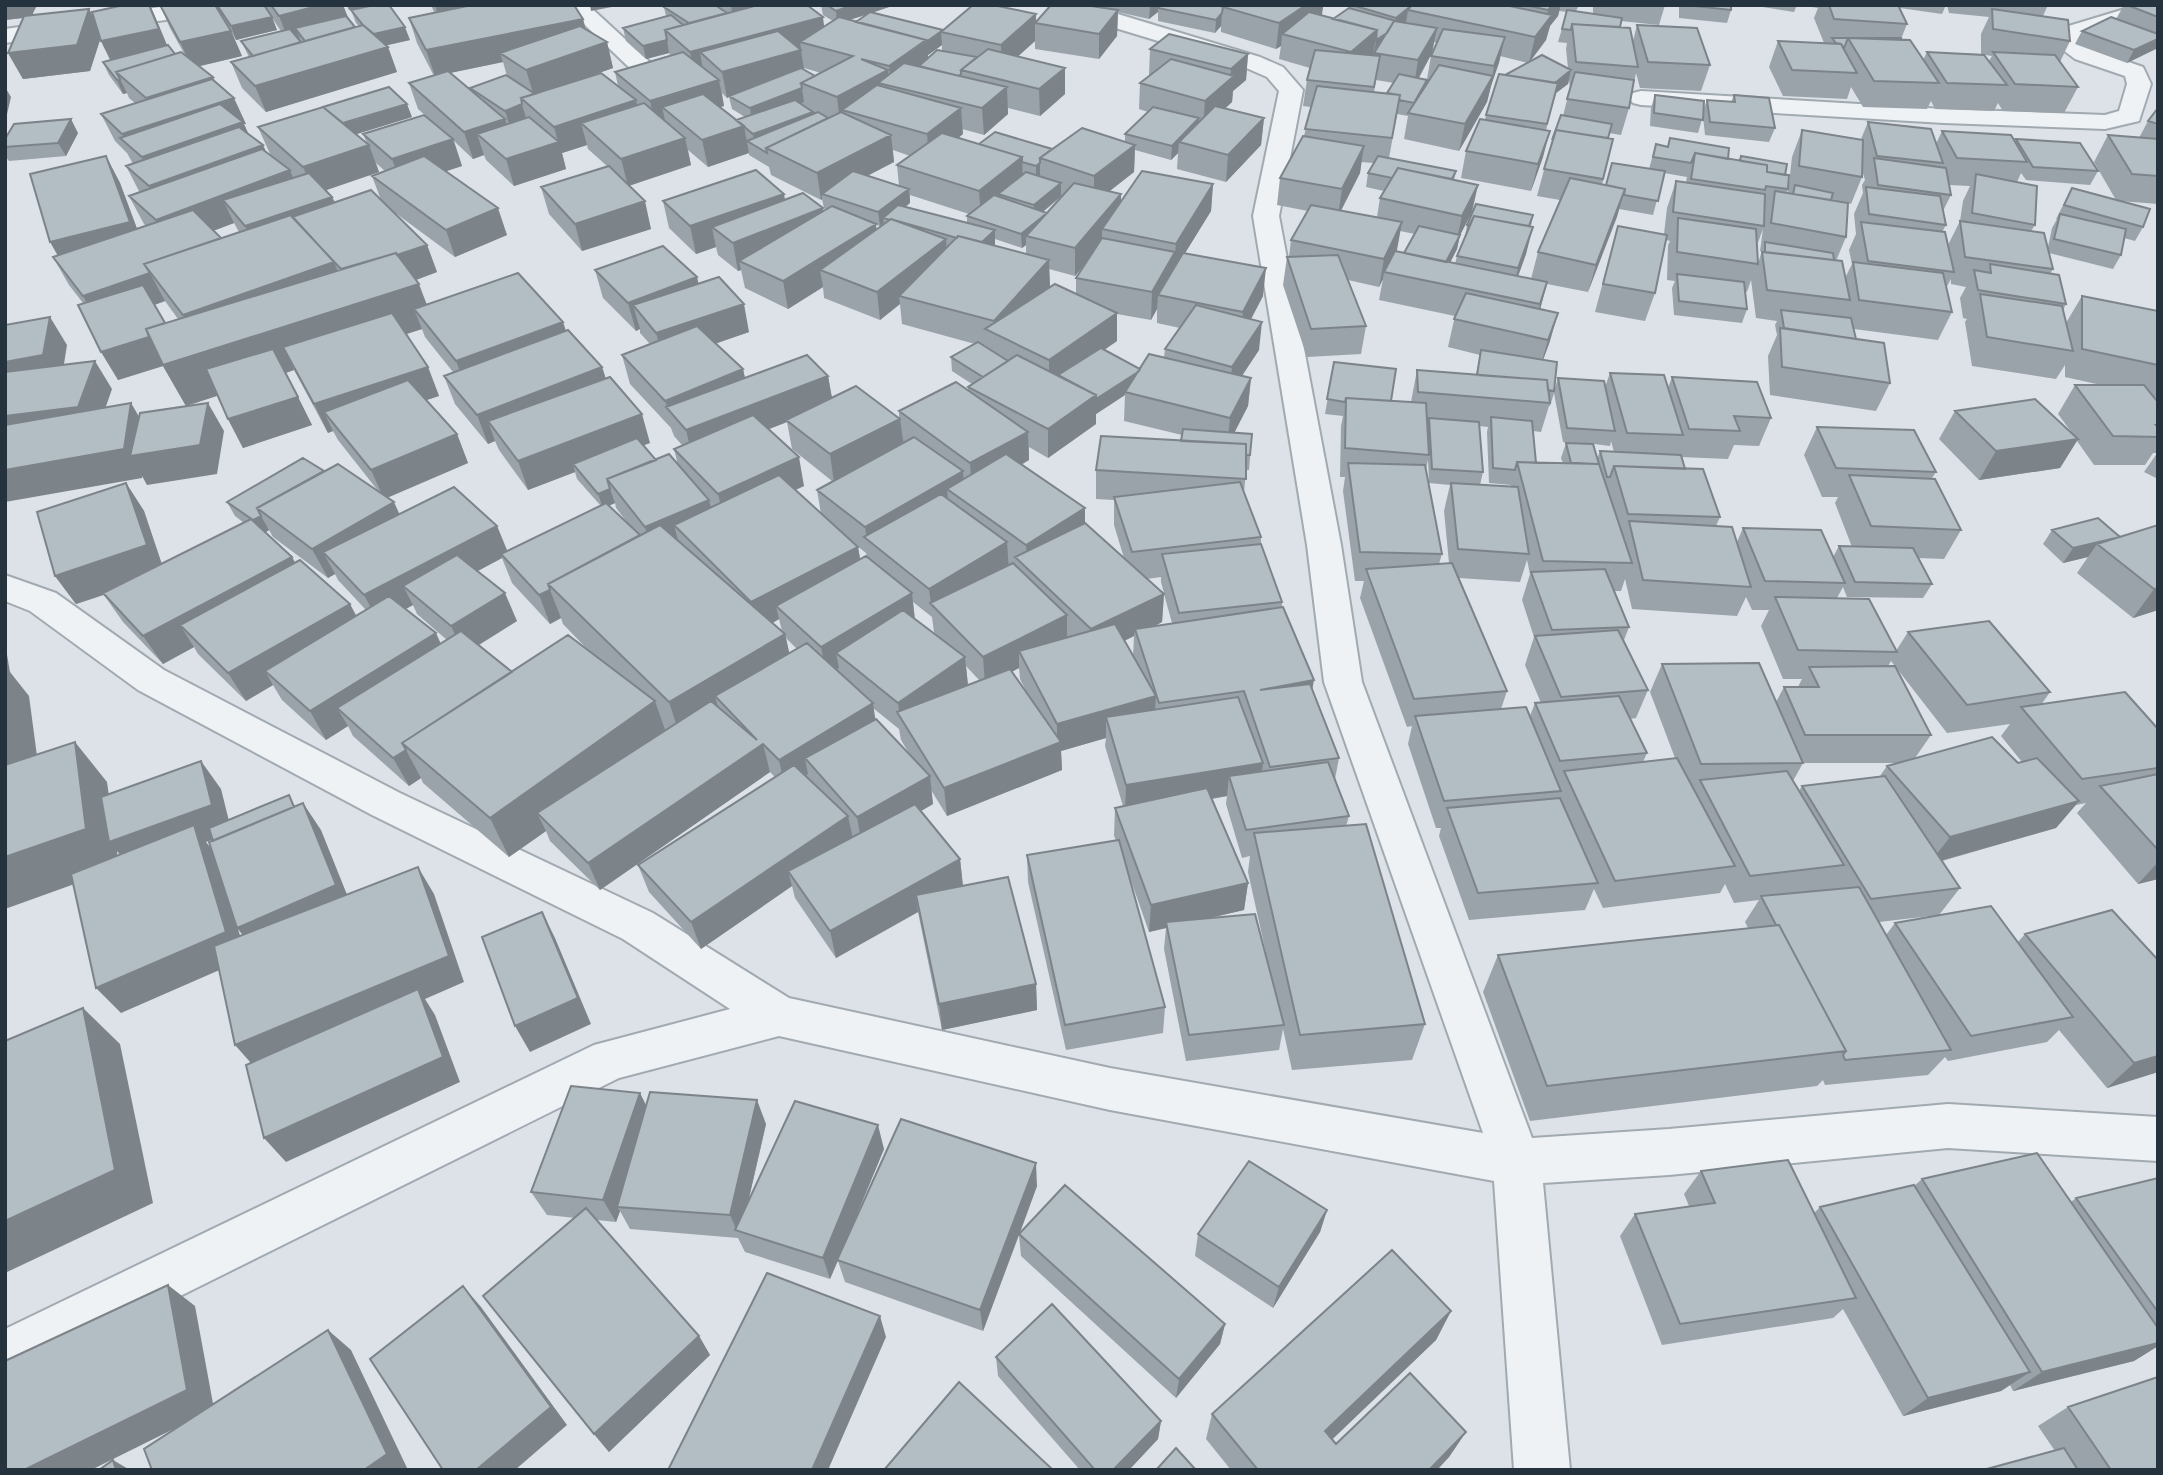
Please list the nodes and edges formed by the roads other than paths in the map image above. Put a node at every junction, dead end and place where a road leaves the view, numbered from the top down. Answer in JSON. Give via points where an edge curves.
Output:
{"nodes":[{"id":1,"x":221,"y":5,"type":"edge"},
{"id":2,"x":575,"y":5,"type":"edge"},
{"id":3,"x":1064,"y":5,"type":"edge"},
{"id":4,"x":2158,"y":6,"type":"edge"},
{"id":5,"x":5,"y":36,"type":"edge"},
{"id":6,"x":644,"y":69,"type":"edge"},
{"id":7,"x":1640,"y":98,"type":"dead end"},
{"id":8,"x":5,"y":587,"type":"edge"},
{"id":9,"x":779,"y":1016,"type":"junction"},
{"id":10,"x":2158,"y":1139,"type":"edge"},
{"id":11,"x":1517,"y":1162,"type":"junction"},
{"id":12,"x":5,"y":1357,"type":"edge"},
{"id":13,"x":1542,"y":1470,"type":"edge"}],
"edges":[{"from":1,"to":5,"type":"street"},
{"from":2,"to":6,"type":"street"},
{"from":3,"to":11,"type":"street","via":[[1252,62],[1275,72],[1291,90],[1266,216],[1324,545],[1343,682]]},
{"from":4,"to":7,"type":"street","via":[[2070,33],[2065,43],[2135,72],[2139,84],[2130,116],[2120,120],[1944,117]]},
{"from":8,"to":9,"type":"street","via":[[43,602],[151,680],[386,804],[638,926]]},
{"from":9,"to":11,"type":"street","via":[[1110,1089]]},
{"from":9,"to":12,"type":"street","via":[[610,1060]]},
{"from":10,"to":11,"type":"street","via":[[1948,1126]]},
{"from":11,"to":13,"type":"street"}]}
